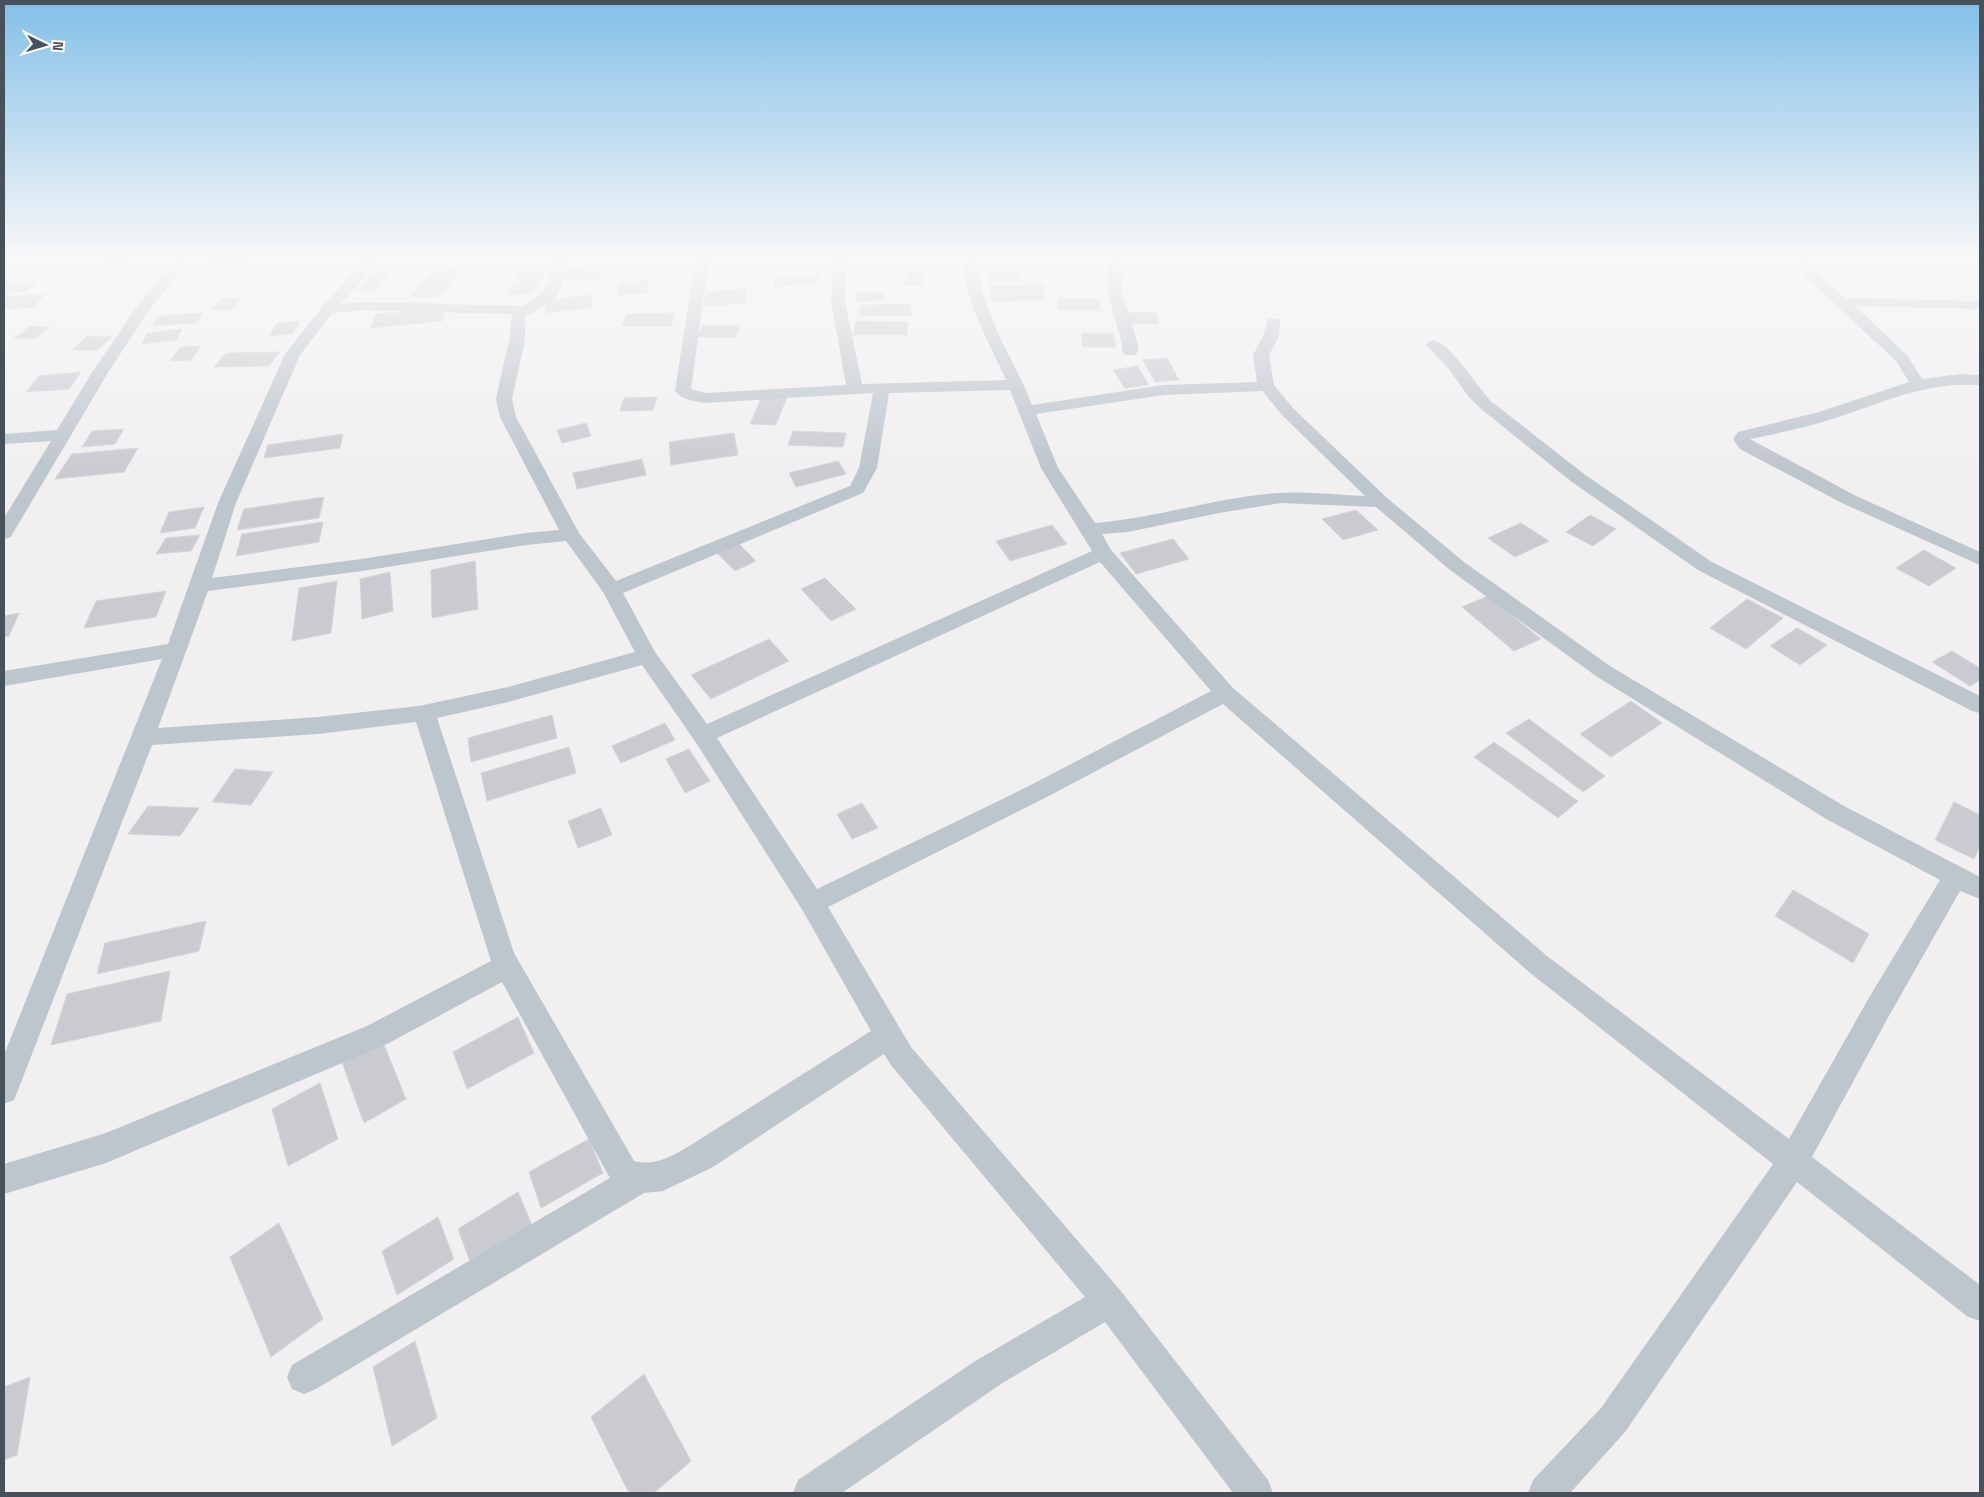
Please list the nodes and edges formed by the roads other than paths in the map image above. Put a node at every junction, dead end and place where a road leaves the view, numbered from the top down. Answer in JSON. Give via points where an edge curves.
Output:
{"nodes":[{"id":1,"x":129,"y":330,"type":"edge"},
{"id":2,"x":312,"y":330,"type":"edge"},
{"id":3,"x":517,"y":330,"type":"edge"},
{"id":4,"x":691,"y":330,"type":"edge"},
{"id":5,"x":844,"y":330,"type":"edge"},
{"id":6,"x":990,"y":330,"type":"edge"},
{"id":7,"x":1126,"y":330,"type":"edge"},
{"id":8,"x":1272,"y":330,"type":"edge"},
{"id":9,"x":1872,"y":330,"type":"edge"},
{"id":10,"x":1434,"y":346,"type":"dead end"},
{"id":11,"x":1130,"y":352,"type":"dead end"},
{"id":12,"x":1980,"y":380,"type":"edge"},
{"id":13,"x":1016,"y":385,"type":"junction"},
{"id":14,"x":1918,"y":385,"type":"junction"},
{"id":15,"x":1266,"y":386,"type":"junction"},
{"id":16,"x":882,"y":388,"type":"junction"},
{"id":17,"x":855,"y":389,"type":"junction"},
{"id":18,"x":1026,"y":411,"type":"junction"},
{"id":19,"x":61,"y":435,"type":"junction"},
{"id":20,"x":4,"y":439,"type":"edge"},
{"id":21,"x":1381,"y":502,"type":"junction"},
{"id":22,"x":1091,"y":529,"type":"junction"},
{"id":23,"x":4,"y":533,"type":"edge"},
{"id":24,"x":570,"y":535,"type":"junction"},
{"id":25,"x":1103,"y":553,"type":"junction"},
{"id":26,"x":1980,"y":559,"type":"edge"},
{"id":27,"x":200,"y":586,"type":"junction"},
{"id":28,"x":612,"y":590,"type":"junction"},
{"id":29,"x":176,"y":650,"type":"junction"},
{"id":30,"x":647,"y":656,"type":"junction"},
{"id":31,"x":4,"y":678,"type":"edge"},
{"id":32,"x":1225,"y":693,"type":"junction"},
{"id":33,"x":1980,"y":705,"type":"edge"},
{"id":34,"x":424,"y":712,"type":"junction"},
{"id":35,"x":703,"y":734,"type":"junction"},
{"id":36,"x":144,"y":737,"type":"junction"},
{"id":37,"x":1956,"y":876,"type":"junction"},
{"id":38,"x":1980,"y":889,"type":"edge"},
{"id":39,"x":812,"y":903,"type":"junction"},
{"id":40,"x":507,"y":966,"type":"junction"},
{"id":41,"x":889,"y":1035,"type":"junction"},
{"id":42,"x":4,"y":1090,"type":"edge"},
{"id":43,"x":1793,"y":1160,"type":"junction"},
{"id":44,"x":640,"y":1178,"type":"junction"},
{"id":45,"x":4,"y":1179,"type":"edge"},
{"id":46,"x":1109,"y":1301,"type":"junction"},
{"id":47,"x":1980,"y":1305,"type":"edge"},
{"id":48,"x":304,"y":1378,"type":"dead end"},
{"id":49,"x":811,"y":1493,"type":"edge"},
{"id":50,"x":1255,"y":1493,"type":"edge"},
{"id":51,"x":1546,"y":1493,"type":"edge"}],
"edges":[{"from":1,"to":19,"type":"street"},
{"from":2,"to":27,"type":"street","via":[[293,354],[227,503]]},
{"from":3,"to":24,"type":"street","via":[[504,399],[508,417]]},
{"from":4,"to":17,"type":"street","via":[[682,391],[692,396],[705,398]]},
{"from":5,"to":17,"type":"street"},
{"from":6,"to":13,"type":"street"},
{"from":7,"to":11,"type":"street"},
{"from":8,"to":15,"type":"street","via":[[1261,355]]},
{"from":9,"to":14,"type":"street","via":[[1902,358]]},
{"from":10,"to":33,"type":"street","via":[[1455,366],[1486,405],[1578,478],[1705,566]]},
{"from":12,"to":14,"type":"street","via":[[1946,380]]},
{"from":13,"to":16,"type":"street"},
{"from":13,"to":18,"type":"street"},
{"from":14,"to":26,"type":"street","via":[[1741,439],[1746,445],[1848,499]]},
{"from":15,"to":18,"type":"street","via":[[1164,390]]},
{"from":15,"to":21,"type":"street","via":[[1288,412]]},
{"from":16,"to":17,"type":"street"},
{"from":16,"to":28,"type":"street","via":[[868,468],[858,489]]},
{"from":18,"to":22,"type":"street","via":[[1055,478]]},
{"from":19,"to":20,"type":"street"},
{"from":19,"to":23,"type":"street"},
{"from":21,"to":22,"type":"street","via":[[1281,498],[1128,526]]},
{"from":21,"to":37,"type":"street","via":[[1457,566],[1603,671],[1836,813]]},
{"from":22,"to":25,"type":"street"},
{"from":24,"to":27,"type":"street"},
{"from":24,"to":28,"type":"street"},
{"from":25,"to":32,"type":"street"},
{"from":25,"to":35,"type":"street"},
{"from":27,"to":29,"type":"street"},
{"from":28,"to":30,"type":"street"},
{"from":29,"to":31,"type":"street"},
{"from":29,"to":36,"type":"street"},
{"from":30,"to":34,"type":"street","via":[[501,696]]},
{"from":30,"to":35,"type":"street"},
{"from":32,"to":39,"type":"street","via":[[1033,794]]},
{"from":32,"to":43,"type":"street","via":[[1538,964]]},
{"from":34,"to":36,"type":"street","via":[[318,726]]},
{"from":34,"to":40,"type":"street"},
{"from":35,"to":39,"type":"street"},
{"from":36,"to":42,"type":"street"},
{"from":37,"to":38,"type":"street"},
{"from":37,"to":43,"type":"street"},
{"from":39,"to":41,"type":"street"},
{"from":40,"to":44,"type":"street","via":[[624,1173]]},
{"from":40,"to":45,"type":"street","via":[[377,1035],[106,1148]]},
{"from":41,"to":44,"type":"street","via":[[702,1156],[664,1176]]},
{"from":41,"to":46,"type":"street","via":[[901,1056]]},
{"from":43,"to":47,"type":"street"},
{"from":43,"to":51,"type":"street","via":[[1613,1420]]},
{"from":44,"to":48,"type":"street"},
{"from":46,"to":49,"type":"street","via":[[989,1372]]},
{"from":46,"to":50,"type":"street"}]}
